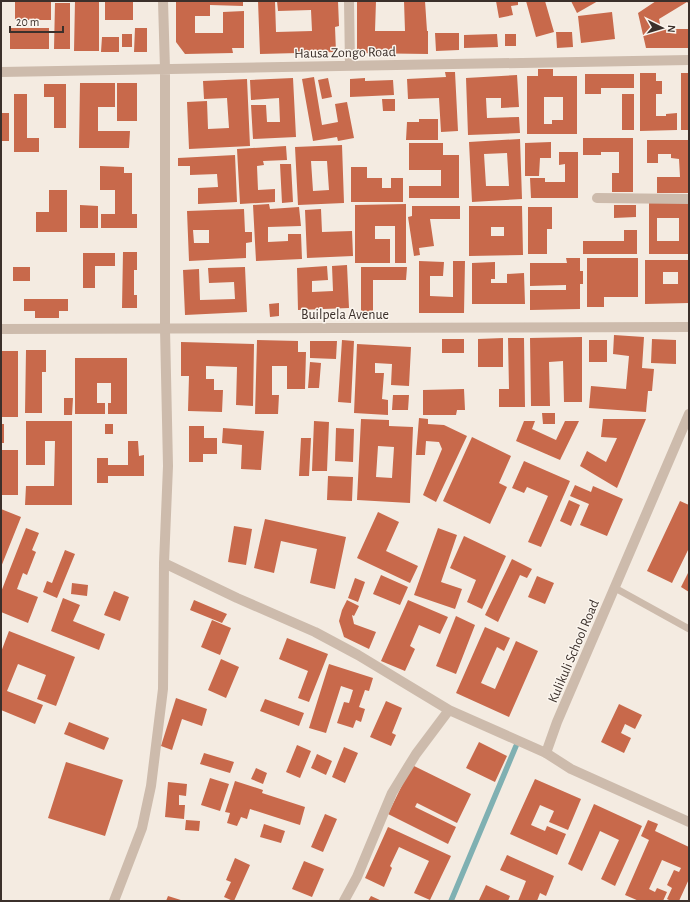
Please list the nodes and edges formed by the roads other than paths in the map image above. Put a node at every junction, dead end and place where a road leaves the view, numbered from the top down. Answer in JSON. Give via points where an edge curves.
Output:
{"nodes":[{"id":1,"x":163,"y":1,"type":"edge"},
{"id":2,"x":349,"y":1,"type":"edge"},
{"id":3,"x":689,"y":60,"type":"edge"},
{"id":4,"x":350,"y":66,"type":"junction"},
{"id":5,"x":165,"y":70,"type":"junction"},
{"id":6,"x":1,"y":72,"type":"edge"},
{"id":7,"x":597,"y":198,"type":"dead end"},
{"id":8,"x":689,"y":199,"type":"edge"},
{"id":9,"x":689,"y":327,"type":"edge"},
{"id":10,"x":1,"y":329,"type":"edge"},
{"id":11,"x":165,"y":329,"type":"junction"},
{"id":12,"x":688,"y":420,"type":"edge"},
{"id":13,"x":164,"y":563,"type":"junction"},
{"id":14,"x":614,"y":588,"type":"junction"},
{"id":15,"x":689,"y":628,"type":"edge"},
{"id":16,"x":450,"y":710,"type":"junction"},
{"id":17,"x":546,"y":753,"type":"junction"},
{"id":18,"x":689,"y":822,"type":"edge"},
{"id":19,"x":114,"y":901,"type":"edge"},
{"id":20,"x":344,"y":901,"type":"edge"}],
"edges":[{"from":1,"to":5,"type":"street"},
{"from":2,"to":4,"type":"street"},
{"from":3,"to":4,"type":"street","name":"Hausa Zongo Road"},
{"from":4,"to":5,"type":"street","name":"Hausa Zongo Road"},
{"from":5,"to":6,"type":"street","name":"Hausa Zongo Road"},
{"from":5,"to":11,"type":"street"},
{"from":7,"to":8,"type":"street"},
{"from":9,"to":11,"type":"street","name":"Builpela Avenue"},
{"from":10,"to":11,"type":"street","name":"Builpela Avenue"},
{"from":11,"to":13,"type":"street","via":[[168,466]]},
{"from":12,"to":14,"type":"street","name":"Kulikuli School Road"},
{"from":13,"to":16,"type":"street","via":[[314,632]]},
{"from":13,"to":19,"type":"street","via":[[163,689],[151,786],[142,828]]},
{"from":14,"to":15,"type":"lane"},
{"from":14,"to":17,"type":"street","name":"Kulikuli School Road"},
{"from":16,"to":17,"type":"street"},
{"from":16,"to":20,"type":"street","via":[[416,754],[392,794],[357,877]]},
{"from":17,"to":18,"type":"street","via":[[571,769]]}]}
